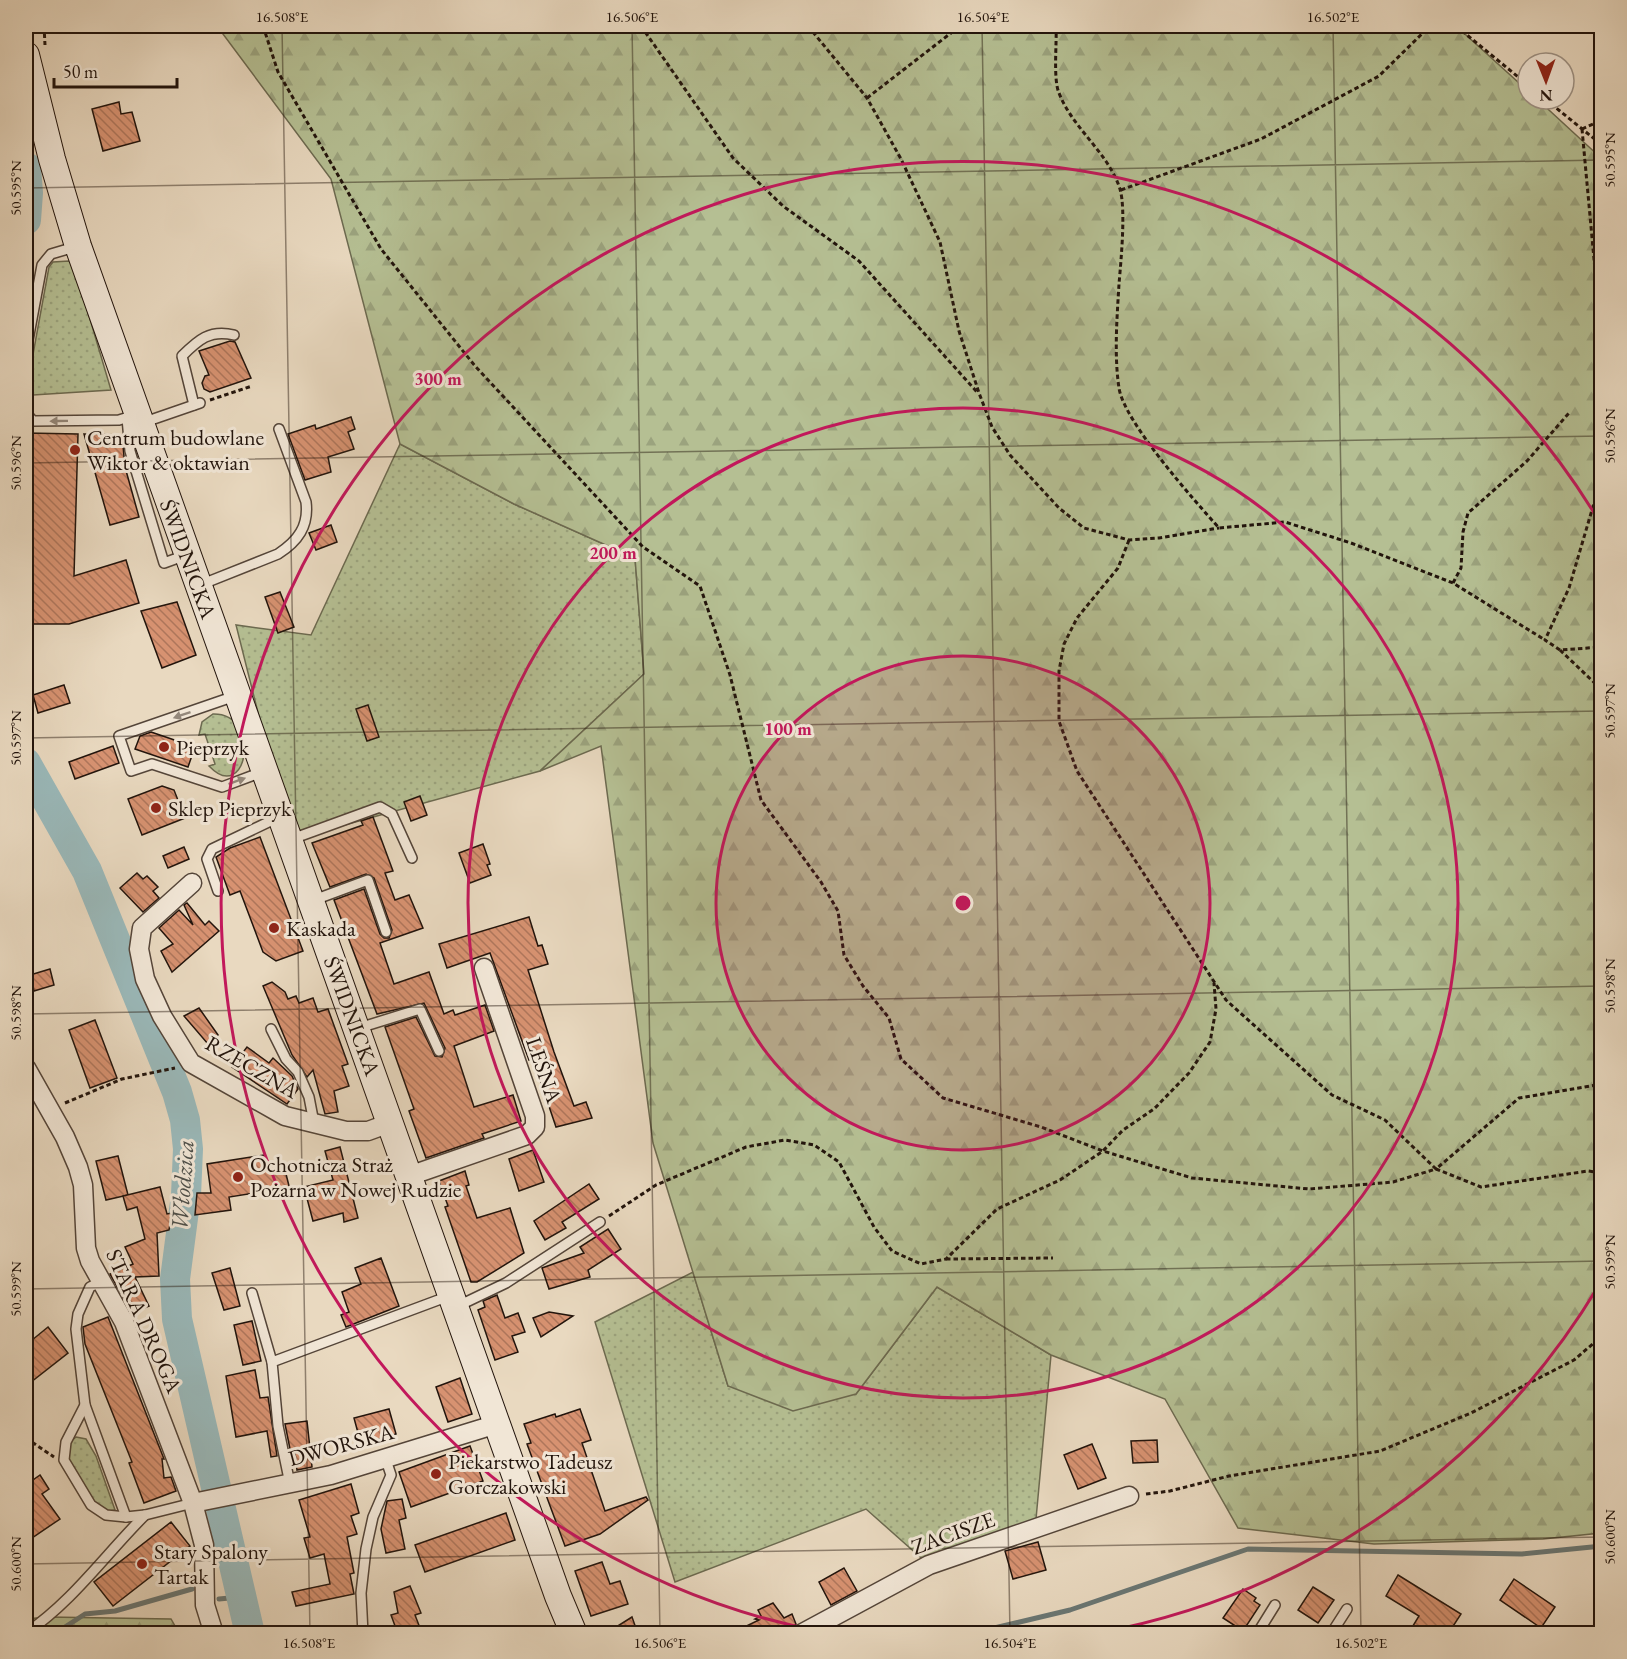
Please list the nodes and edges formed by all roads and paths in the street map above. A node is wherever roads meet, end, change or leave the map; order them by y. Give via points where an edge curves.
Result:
1 (44, 26) edge
2 (263, 26) edge
3 (641, 26) edge
4 (808, 26) edge
5 (960, 26) edge
6 (1056, 26) edge
7 (1430, 26) edge
8 (1456, 26) edge
9 (35, 49) edge
10 (1516, 75) edge
11 (867, 98) junction
12 (1560, 111) edge
13 (1602, 120) edge
14 (1582, 129) junction
15 (1602, 145) edge
16 (1120, 190) junction
17 (78, 246) junction
18 (234, 335) dead end
19 (1602, 346) edge
20 (26, 351) edge
21 (252, 386) dead end
22 (979, 393) junction
23 (197, 404) junction
24 (26, 413) edge
25 (1569, 413) dead end
26 (135, 419) junction
27 (279, 429) dead end
28 (1602, 476) edge
29 (1220, 528) junction
30 (1129, 540) junction
31 (1454, 583) junction
32 (198, 586) junction
33 (1545, 640) junction
34 (1602, 647) edge
35 (1560, 650) junction
36 (1602, 690) edge
37 (237, 695) junction
38 (265, 771) junction
39 (281, 816) junction
40 (290, 840) junction
41 (412, 858) dead end
42 (192, 883) dead end
43 (218, 891) dead end
44 (311, 901) junction
45 (386, 932) dead end
46 (484, 968) dead end
47 (1214, 981) junction
48 (271, 1029) dead end
49 (357, 1029) junction
50 (439, 1051) dead end
51 (182, 1065) dead end
52 (26, 1068) edge
53 (1602, 1084) edge
54 (50, 1110) junction
55 (314, 1123) junction
56 (390, 1123) junction
57 (1103, 1151) junction
58 (1436, 1169) junction
59 (1602, 1173) edge
60 (409, 1176) junction
61 (600, 1222) joint
62 (946, 1258) junction
63 (1053, 1258) dead end
64 (100, 1282) junction
65 (252, 1293) dead end
66 (454, 1301) junction
67 (1602, 1336) edge
68 (272, 1362) junction
69 (85, 1405) junction
70 (497, 1424) junction
71 (26, 1438) edge
72 (64, 1460) junction
73 (386, 1460) junction
74 (290, 1484) junction
75 (1130, 1496) joint
76 (198, 1502) junction
77 (145, 1515) junction
78 (126, 1517) junction
79 (1275, 1605) dead end
80 (1347, 1609) dead end
81 (26, 1633) edge
82 (214, 1634) edge
83 (363, 1634) edge
84 (574, 1634) edge
85 (801, 1634) edge
86 (1257, 1634) edge
87 (1331, 1634) edge

1 - 9 path
2 - 57 path via 278,72 381,249 475,366 643,547 700,586 730,675 761,800 838,911 844,955 889,1018 901,1059 943,1098 1041,1127
3 - 22 path via 734,158 783,206 859,261
4 - 11 path
5 - 11 path
6 - 16 path via 1058,92 1075,122 1107,162
7 - 16 path via 1379,76 1261,139
8 - 10 path
9 - 17 street, ŚWIDNICKA via 52,159
11 - 22 path via 940,242 959,331
12 - 14 path
13 - 14 path
14 - 15 path
14 - 19 path
16 - 29 path via 1119,391 1143,435
17 - 20 lane via 51,254 42,265
17 - 26 street, ŚWIDNICKA
18 - 23 lane via 221,332 199,338 182,356
21 - 23 path
22 - 30 path via 992,427 1010,455 1059,507 1084,528
23 - 26 lane
26 -> 24 lane via 33,421
25 - 31 path via 1527,461 1468,513 1462,532 1461,568
26 - 32 street, ŚWIDNICKA
27 - 32 lane via 306,502 304,527 298,538 279,554
28 - 33 path via 1569,588
29 - 30 path
29 - 31 path via 1285,522
30 - 47 path via 1118,568 1077,618 1064,644 1059,671 1059,721 1077,771
31 - 33 path
32 - 37 street, ŚWIDNICKA
33 - 35 path
34 - 35 path
35 - 36 path
37 - 38 street, ŚWIDNICKA
37 -> 38 lane via 119,736 131,771 152,764 222,787
38 - 39 street, ŚWIDNICKA
39 - 40 street, ŚWIDNICKA
39 - 43 lane via 212,849 207,859
40 - 41 lane via 380,807 392,814
40 - 44 street, ŚWIDNICKA
42 - 55 street, RZECZNA via 142,928 142,968 162,1016 191,1063 285,1116
44 - 45 lane via 368,880
44 - 49 street, ŚWIDNICKA
46 - 60 street, LEŚNA via 535,1116 535,1127 527,1135
47 - 57 path via 1216,1009 1210,1042 1189,1073 1154,1109 1123,1130
47 - 58 path via 1226,1000 1332,1095 1385,1120
48 - 55 lane via 286,1059 298,1072 309,1097
49 - 50 lane via 420,1009
49 - 56 street, ŚWIDNICKA
51 - 54 path via 122,1079
52 - 54 street, STARA DROGA
53 - 58 path via 1519,1098
54 - 64 street, STARA DROGA via 81,1176 86,1248
55 - 56 street, RZECZNA via 345,1131 368,1131
56 - 60 street, ŚWIDNICKA
57 - 58 path via 1192,1178 1309,1189 1393,1182
57 - 62 path via 1060,1180 997,1209
58 - 59 path via 1481,1187 1588,1171
60 - 66 street, ŚWIDNICKA
61 - 62 path via 656,1185 746,1147 785,1140 814,1145 839,1162 874,1227 892,1251 921,1264
61 - 66 lane via 506,1283
62 - 63 path
64 - 69 lane via 90,1287 76,1329
64 - 76 street, STARA DROGA via 124,1322
65 - 68 lane
66 - 68 lane
66 - 70 street, ŚWIDNICKA
67 - 75 path via 1574,1360 1471,1413 1380,1451
68 - 74 lane via 278,1426
69 - 72 lane via 66,1442
69 - 78 lane
70 - 73 street, DWORSKA
70 - 84 street, ŚWIDNICKA
71 - 72 path via 48,1455
72 - 78 lane via 91,1505 106,1515
73 - 74 street, DWORSKA
73 - 83 lane via 391,1475 373,1517 366,1549 361,1593
74 - 76 street, DWORSKA
75 - 85 street, ZACISZE via 950,1556
76 - 77 lane
76 - 82 street, STARA DROGA via 204,1545 205,1605
77 - 78 lane
77 - 81 lane via 78,1589
79 - 86 lane
80 - 87 lane

